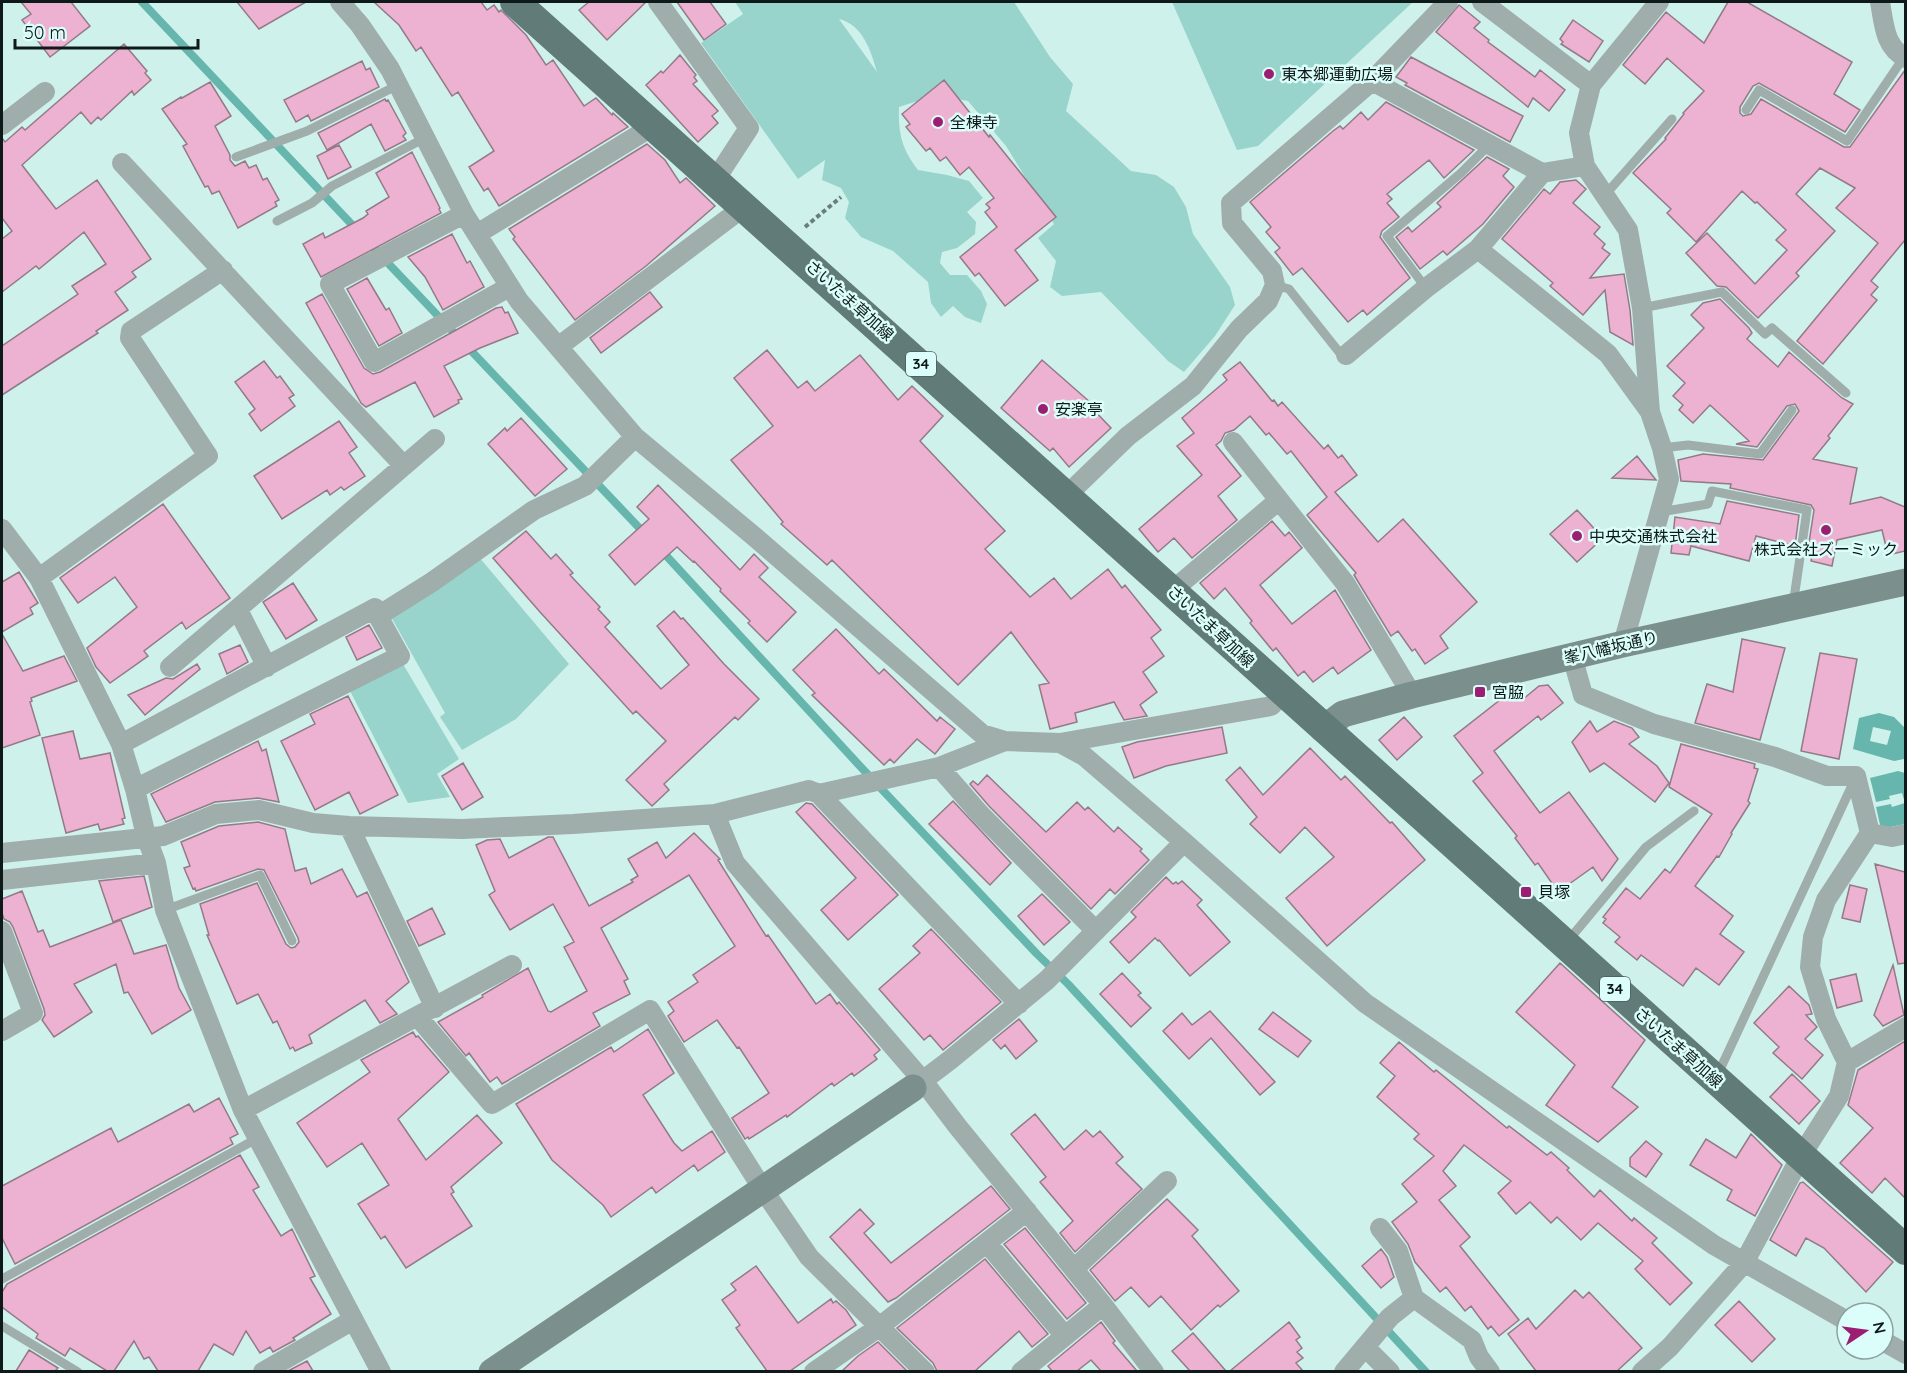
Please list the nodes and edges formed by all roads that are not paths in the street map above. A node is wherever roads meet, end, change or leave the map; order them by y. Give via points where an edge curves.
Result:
1 (339, 2) edge
2 (515, 2) edge
3 (658, 2) edge
4 (1448, 2) edge
5 (1482, 2) edge
6 (1659, 2) edge
7 (1880, 2) edge
8 (1905, 57) edge
9 (1372, 81) junction
10 (399, 85) junction
11 (1591, 85) junction
12 (45, 92) dead end
13 (1746, 110) dead end
14 (1672, 118) dead end
15 (2, 124) edge
16 (653, 126) junction
17 (425, 138) junction
18 (1489, 144) junction
19 (236, 157) dead end
20 (122, 162) dead end
21 (1585, 166) junction
22 (1542, 174) junction
23 (715, 180) junction
24 (1605, 195) junction
25 (745, 206) junction
26 (464, 214) junction
27 (277, 221) dead end
28 (477, 234) junction
29 (1478, 249) junction
30 (223, 270) junction
31 (1275, 285) junction
32 (509, 287) junction
33 (1426, 288) junction
34 (1642, 308) junction
35 (558, 346) junction
36 (1346, 355) joint
37 (1846, 393) dead end
38 (1792, 410) dead end
39 (1650, 412) junction
40 (634, 437) junction
41 (435, 439) dead end
42 (1233, 442) dead end
43 (1662, 448) junction
44 (404, 466) junction
45 (1066, 496) junction
46 (1279, 500) junction
47 (1660, 512) junction
48 (2, 529) edge
49 (39, 578) junction
50 (1905, 582) edge
51 (1173, 590) junction
52 (1792, 607) junction
53 (238, 610) junction
54 (378, 616) junction
55 (1623, 644) junction
56 (1572, 656) junction
57 (170, 667) dead end
58 (267, 667) junction
59 (1284, 693) junction
60 (1412, 695) junction
61 (1323, 729) junction
62 (1005, 741) junction
63 (1060, 743) junction
64 (121, 744) junction
65 (939, 767) junction
66 (1856, 776) junction
67 (135, 789) junction
68 (819, 794) junction
69 (1694, 811) dead end
70 (715, 814) junction
71 (349, 826) junction
72 (1870, 833) junction
73 (1905, 834) edge
74 (146, 836) junction
75 (1184, 842) junction
76 (2, 853) edge
77 (156, 863) junction
78 (2, 880) edge
79 (165, 910) junction
80 (1096, 931) junction
81 (2, 935) edge
82 (292, 941) dead end
83 (1566, 944) junction
84 (512, 965) dead end
85 (1019, 1004) junction
86 (427, 1012) junction
87 (1905, 1027) edge
88 (2, 1031) edge
89 (1847, 1062) junction
90 (1715, 1079) junction
91 (918, 1084) junction
92 (243, 1110) junction
93 (258, 1138) junction
94 (1801, 1156) junction
95 (1167, 1181) dead end
96 (762, 1188) junction
97 (1027, 1211) junction
98 (1380, 1228) dead end
99 (987, 1243) junction
100 (1905, 1250) edge
101 (1744, 1263) junction
102 (1074, 1269) junction
103 (2, 1279) edge
104 (1414, 1298) junction
105 (1103, 1305) junction
106 (1835, 1314) edge
107 (353, 1320) junction
108 (2, 1326) edge
109 (879, 1327) junction
110 (1065, 1336) junction
111 (1365, 1347) junction
112 (78, 1371) edge
113 (263, 1371) edge
114 (381, 1371) edge
115 (492, 1371) edge
116 (814, 1371) edge
117 (925, 1371) edge
118 (1021, 1371) edge
119 (1154, 1371) edge
120 (1344, 1371) edge
121 (1390, 1371) edge
122 (1490, 1371) edge
123 (1642, 1371) edge

1 - 10 street via 366,34
2 - 16 main road, さいたま草加線 / 34
3 - 23 street via 749,128
4 - 9 street
5 - 11 street
6 - 11 street
7 - 8 street via 1888,42
8 - 13 lane via 1848,141 1759,90
9 - 18 street
9 - 31 street via 1231,203 1232,223 1272,271
10 - 17 street
10 - 19 lane via 306,131
11 - 21 street via 1579,133
12 - 15 street
14 - 24 lane
16 - 23 main road, さいたま草加線 / 34
16 - 28 street
17 - 26 street
17 - 27 lane via 332,186 312,203
18 - 22 street
18 - 33 lane via 1387,236
20 - 30 street
21 - 22 street
21 - 24 street
22 - 29 street
23 - 25 main road, さいたま草加線 / 34
24 - 34 street via 1629,230
25 - 35 street
25 - 45 main road, さいたま草加線 / 34
26 - 28 street
26 - 32 street via 330,285 374,362
28 - 32 street
29 - 33 street
29 - 39 street via 1608,354
30 - 44 street
30 - 49 street via 131,331 130,338 208,456
31 - 36 lane via 1289,289 1339,352
31 - 45 street via 1268,301 1192,386 1128,436
32 - 35 street
33 - 36 street
34 - 37 lane via 1722,291 1765,334 1772,328
34 - 39 street
35 - 40 street
38 - 43 lane via 1760,453 1688,445
39 - 43 street
40 - 54 street via 585,486 534,510
40 - 62 street via 982,734
41 - 44 street
42 - 46 street
43 - 47 street via 1669,479
44 - 53 street
45 - 51 main road, さいたま草加線 / 34
46 - 51 street
46 - 60 street via 1345,583
47 - 52 lane via 1708,504 1712,491 1808,510
47 - 55 street
48 - 49 street
49 - 64 street
50 - 52 street, 峯八幡坂通り
51 - 59 main road, さいたま草加線 / 34
52 - 55 street, 峯八幡坂通り
53 - 57 street
53 - 58 street
54 - 58 street via 375,609
54 - 67 street via 400,656
55 - 56 street, 峯八幡坂通り
56 - 60 street, 峯八幡坂通り
56 - 66 street via 1583,695 1654,724 1775,757 1827,776
58 - 64 street
59 - 61 main road, さいたま草加線 / 34
59 - 63 street via 1270,706
60 - 61 street, 峯八幡坂通り via 1343,714
61 - 83 main road, さいたま草加線 / 34
62 - 63 street
62 - 65 street
63 - 75 street via 1084,756
64 - 67 street
65 - 68 street
65 - 80 street
66 - 72 street
66 - 90 lane
67 - 74 street
68 - 70 street via 809,790
68 - 85 street
69 - 83 lane via 1646,847
70 - 71 street via 462,830
70 - 91 street via 735,863
71 - 74 street via 314,823 259,810 216,814 163,836
71 - 86 street
72 - 73 street via 1892,837
72 - 89 street via 1826,900 1813,937 1810,967 1826,1019
74 - 76 street
74 - 77 street
75 - 80 street
75 - 101 street via 1365,1003
77 - 78 street
77 - 79 street
79 - 82 lane via 260,875
79 - 92 street
80 - 85 street
81 - 88 street via 33,1013
83 - 90 main road, さいたま草加線 / 34
84 - 86 street
85 - 91 street
86 - 92 street
86 - 96 street via 492,1104 650,1010
87 - 89 street
89 - 94 street via 1839,1096
90 - 94 main road, さいたま草加線 / 34
91 - 96 street
91 - 97 street
92 - 93 street
93 - 103 lane
93 - 107 street
94 - 100 main road, さいたま草加線 / 34
94 - 101 street
95 - 102 street
96 - 109 street via 808,1257
96 - 115 street
97 - 99 street
97 - 102 street
98 - 104 street via 1398,1251
99 - 109 street
99 - 110 street
101 - 106 street
101 - 123 street via 1670,1347
102 - 105 street
104 - 111 street via 1383,1324
104 - 122 street via 1472,1340
105 - 110 street
105 - 119 street
107 - 113 street
107 - 114 street
108 - 112 lane
109 - 116 street
109 - 117 street
110 - 118 street
111 - 120 street
111 - 121 street

